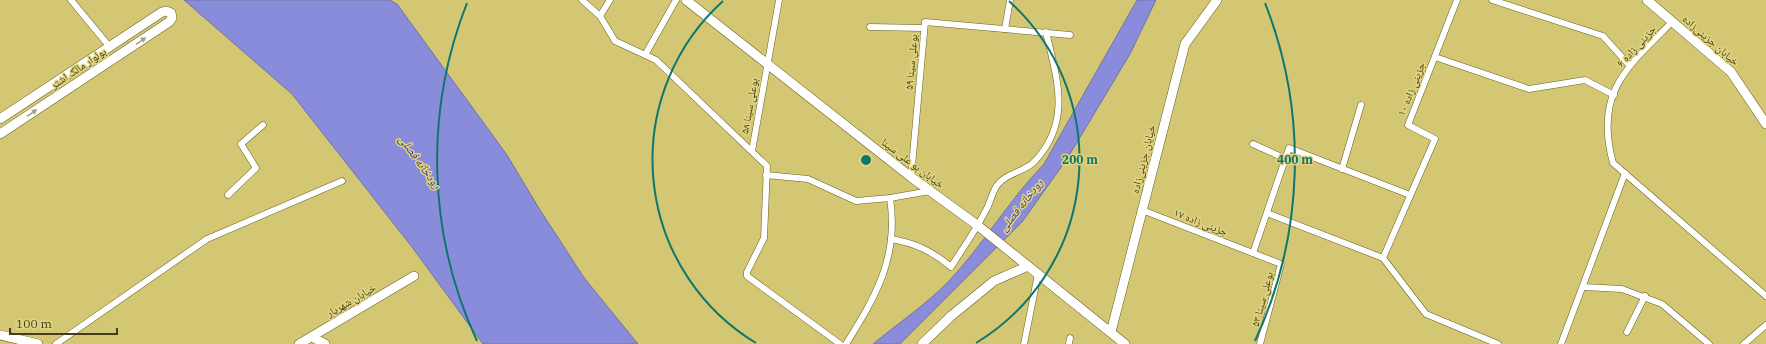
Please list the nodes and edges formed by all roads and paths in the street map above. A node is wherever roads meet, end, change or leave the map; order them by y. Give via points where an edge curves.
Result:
1 (71, 0) edge
2 (582, 0) edge
3 (610, 0) edge
4 (676, 0) edge
5 (686, 0) edge
6 (779, 0) edge
7 (1010, 0) edge
8 (1217, 0) edge
9 (1457, 0) edge
10 (1492, 0) edge
11 (1647, 0) edge
12 (600, 16) junction
13 (1672, 22) junction
14 (870, 27) dead end
15 (924, 28) junction
16 (1005, 29) junction
17 (1046, 32) junction
18 (1070, 35) dead end
19 (109, 46) junction
20 (645, 55) junction
21 (1435, 57) junction
22 (767, 64) junction
23 (1629, 65) junction
24 (1614, 95) junction
25 (1361, 105) dead end
26 (1763, 113) edge
27 (0, 119) edge
28 (1766, 124) edge
29 (263, 125) dead end
30 (0, 134) edge
31 (1253, 144) dead end
32 (752, 152) junction
33 (1286, 158) junction
34 (1342, 169) junction
35 (1626, 173) junction
36 (766, 175) junction
37 (911, 177) junction
38 (342, 181) dead end
39 (930, 191) junction
40 (228, 195) dead end
41 (1410, 196) junction
42 (890, 198) junction
43 (1142, 210) junction
44 (1267, 213) junction
45 (977, 225) junction
46 (891, 239) junction
47 (1253, 253) junction
48 (1383, 258) junction
49 (1028, 266) junction
50 (1038, 274) junction
51 (414, 276) dead end
52 (1583, 287) junction
53 (1645, 296) junction
54 (1766, 296) edge
55 (1766, 325) edge
56 (1111, 332) junction
57 (1627, 332) dead end
58 (0, 335) edge
59 (312, 337) junction
60 (34, 343) edge
61 (56, 344) edge
62 (299, 344) edge
63 (325, 344) edge
64 (840, 344) edge
65 (846, 344) edge
66 (922, 344) edge
67 (1024, 344) edge
68 (1125, 344) edge
69 (1260, 344) edge
70 (1498, 344) edge
71 (1561, 344) edge
72 (1709, 344) edge
73 (1744, 344) edge

1 - 19 street
2 - 12 street
3 - 12 street
4 - 20 street
5 - 22 main road, خیابان بو علی سینا
6 - 22 street, بوعلی سینا ۵۸
7 - 16 street
8 - 43 main road, خیابان جزینی‌زاده via 1185,44
9 - 21 street, جزینی زاده ۱۰
10 - 23 street via 1603,36
11 - 13 main road, خیابان جزینی‌زاده
12 - 20 street via 615,41
13 - 23 street, جزینی زاده ۶
13 - 26 main road, خیابان جزینی‌زاده via 1731,72
14 - 15 street
15 - 16 street, بوعلی سینا ۵۹ via 924,22
15 - 37 street, بوعلی سینا ۵۹
16 - 17 street, بوعلی سینا ۵۹
17 - 18 street, بوعلی سینا ۵۹
17 - 45 street via 1057,75 1059,106 1055,129 1035,161 999,183
19 - 27 main road, بولوار مالک اشتر
30 -> 19 main road, بولوار مالک اشتر via 169,22 172,18 171,13 166,10 162,12
20 - 32 street via 656,60
21 - 24 street via 1529,90 1585,80
21 - 41 street, جزینی زاده ۱۰ via 1408,125 1435,138
22 - 32 street, بوعلی سینا ۵۸
22 - 37 main road, خیابان بو علی سینا
23 - 24 street, جزینی زاده ۶
24 - 35 street, جزینی زاده ۶ via 1607,117 1607,140 1613,163
25 - 34 street
26 - 28 main road, خیابان جزینی‌زاده
29 - 40 street via 241,144 256,168
31 - 33 street
32 - 36 street via 767,166
33 - 34 street via 1289,148
33 - 44 street
34 - 41 street
35 - 52 street
35 - 54 street, جزینی زاده ۶
36 - 42 street via 808,179 856,201
36 - 64 street via 764,238 747,276
37 - 39 main road, خیابان بو علی سینا
38 - 61 street via 207,239
39 - 42 street
39 - 45 main road, خیابان بو علی سینا
41 - 48 street, جزینی زاده ۱۰
42 - 46 street
43 - 47 street, جزینی زاده ۱۷
43 - 56 main road, خیابان جزینی‌زاده
44 - 47 street
44 - 48 street
45 - 46 street via 951,267 923,248
45 - 49 main road, خیابان بو علی سینا
46 - 65 street via 880,285
47 - 69 street, بوعلی سینا ۵۳ via 1281,264
48 - 70 street via 1426,314
49 - 50 main road, خیابان بو علی سینا
49 - 66 main road via 994,281
50 - 56 main road, خیابان بو علی سینا
50 - 67 street
51 - 59 main road, خیابان شهریار
52 - 53 street via 1622,289
52 - 71 street
53 - 57 street
53 - 72 street via 1662,304
55 - 73 street
56 - 68 main road, خیابان بو علی سینا
58 - 60 main road
59 - 62 main road, خیابان شهریار
59 - 63 main road

